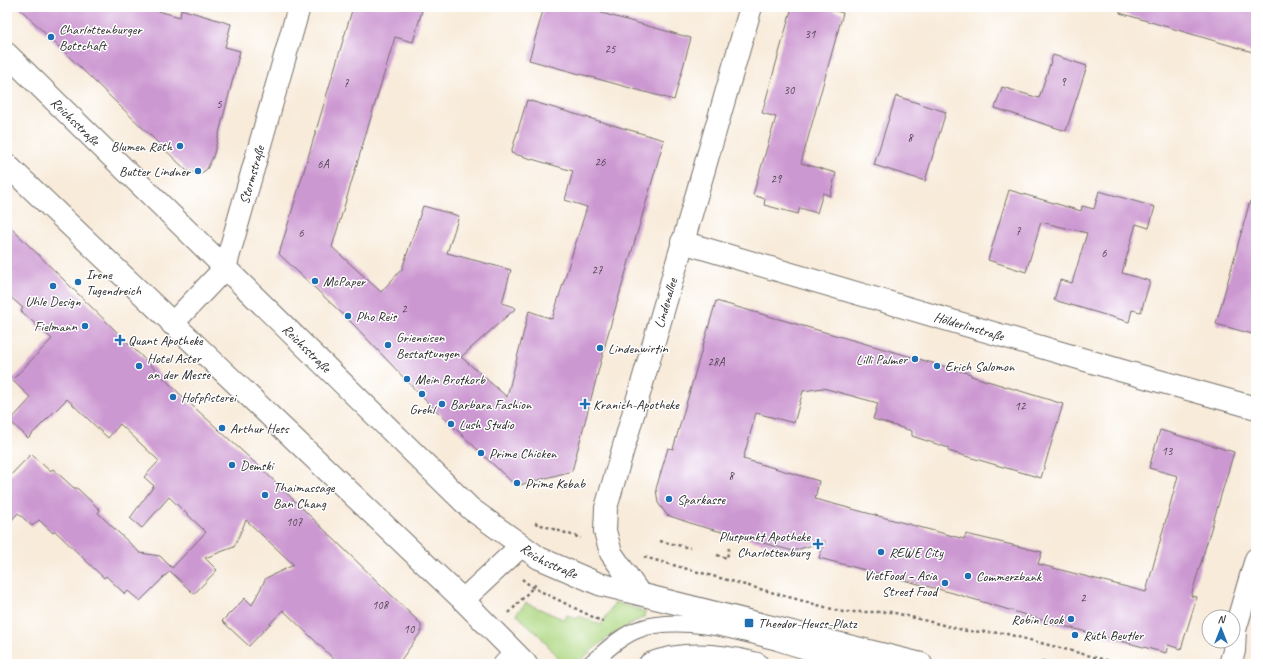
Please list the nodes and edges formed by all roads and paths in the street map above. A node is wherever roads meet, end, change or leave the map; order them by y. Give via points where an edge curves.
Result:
1 (299, 7) edge
2 (751, 7) edge
3 (7, 54) edge
4 (7, 165) edge
5 (682, 242) junction
6 (225, 268) junction
7 (172, 324) junction
8 (1256, 408) edge
9 (660, 541) dead end
10 (521, 546) junction
11 (690, 548) dead end
12 (729, 548) dead end
13 (717, 555) dead end
14 (643, 557) dead end
15 (1256, 559) edge
16 (542, 578) dead end
17 (522, 579) dead end
18 (532, 588) junction
19 (639, 593) junction
20 (463, 600) junction
21 (512, 610) dead end
22 (603, 622) dead end
23 (875, 652) junction
24 (514, 660) edge
25 (1042, 661) dead end
26 (590, 664) edge
27 (650, 664) edge
28 (757, 664) edge
29 (921, 664) edge
30 (1053, 664) edge
31 (1121, 664) edge
32 (1230, 664) edge

1 - 6 main road, Stormstraße
2 - 5 main road, Lindenallee
3 - 6 main road, Reichsstraße
4 - 7 main road
5 - 8 main road, Hölderlinstraße
5 - 19 main road, Lindenallee via 606,508 605,531 611,553
6 - 7 main road, Stormstraße
6 - 10 main road, Reichsstraße via 471,509
7 - 20 main road
9 - 11 path
10 - 19 main road, Reichsstraße via 563,569 599,584
10 - 20 main road
12 - 13 path via 727,558
14 - 31 path via 843,612 891,612 967,631 1003,633
15 - 32 main road via 1235,630 1234,651
16 - 18 path
17 - 18 path
18 - 21 path
18 - 22 path
19 - 23 main road
20 - 24 main road
23 - 26 lane via 818,653 745,633 672,624 636,630 618,640
23 - 29 main road
25 - 30 path
27 - 28 main road via 677,658 718,656

